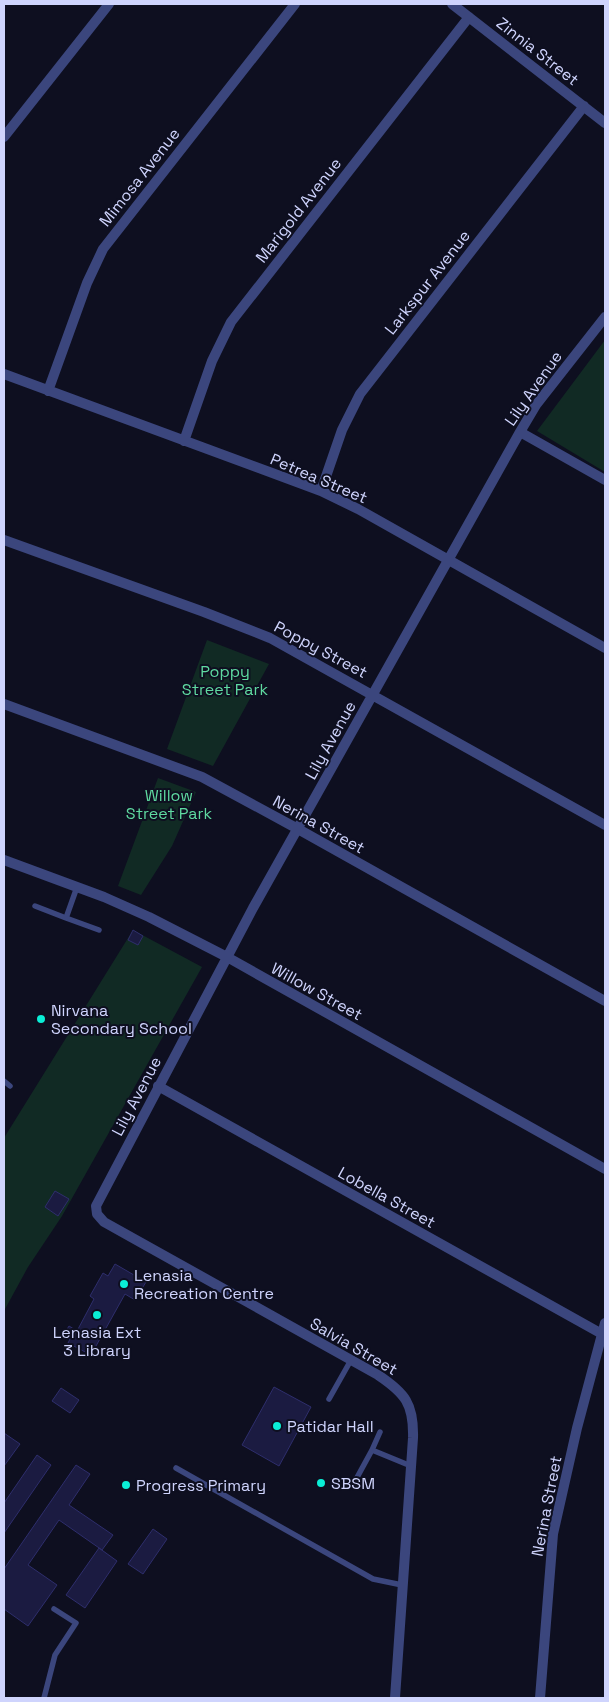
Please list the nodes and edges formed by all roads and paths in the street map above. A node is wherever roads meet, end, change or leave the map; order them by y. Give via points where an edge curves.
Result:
1 (109, 4) edge
2 (295, 4) edge
3 (452, 4) edge
4 (469, 17) junction
5 (584, 106) junction
6 (605, 123) edge
7 (4, 137) edge
8 (605, 317) edge
9 (4, 374) edge
10 (48, 391) junction
11 (520, 432) junction
12 (184, 441) junction
13 (605, 480) edge
14 (321, 492) junction
15 (4, 540) edge
16 (448, 560) junction
17 (605, 648) edge
18 (372, 694) junction
19 (4, 704) edge
20 (605, 825) edge
21 (298, 828) junction
22 (4, 860) edge
23 (78, 887) junction
24 (35, 906) dead end
25 (66, 918) junction
26 (99, 930) dead end
27 (227, 957) junction
28 (605, 1001) edge
29 (4, 1081) edge
30 (10, 1086) dead end
31 (158, 1086) junction
32 (605, 1169) edge
33 (102, 1192) joint
34 (605, 1323) edge
35 (602, 1334) junction
36 (351, 1360) junction
37 (329, 1399) dead end
38 (380, 1432) dead end
39 (372, 1450) junction
40 (411, 1466) junction
41 (176, 1468) dead end
42 (354, 1483) dead end
43 (402, 1585) junction
44 (54, 1609) dead end
45 (44, 1698) edge
46 (395, 1698) edge
47 (540, 1698) edge

1 - 7 street
2 - 10 street, Mimosa Avenue via 103,248 87,282
3 - 4 street, Zinnia Street
4 - 5 street, Zinnia Street
4 - 12 street, Marigold Avenue via 231,322 212,362
5 - 6 street, Zinnia Street
5 - 14 street, Larkspur Avenue via 360,394 342,430
8 - 11 street, Lily Avenue via 536,405
9 - 10 street, Petrea Street
10 - 12 street, Petrea Street
11 - 13 street
11 - 16 street, Lily Avenue
12 - 14 street, Petrea Street
14 - 16 street, Petrea Street
15 - 18 street, Poppy Street via 270,638
16 - 17 street, Petrea Street
16 - 18 street, Lily Avenue
18 - 20 street, Poppy Street
18 - 21 street, Lily Avenue
19 - 21 street, Nerina Street via 188,772
21 - 27 street, Lily Avenue
21 - 28 street, Nerina Street
22 - 23 street, Willow Street
23 - 25 lane
23 - 27 street, Willow Street via 129,907
24 - 25 lane
25 - 26 lane
27 - 31 street, Lily Avenue
27 - 32 street, Willow Street
29 - 30 lane
31 - 33 street, Lily Avenue
31 - 35 street, Lobella Street
33 - 36 street, Salvia Street via 95,1209 104,1222
34 - 35 street, Nerina Street
35 - 47 street, Nerina Street via 553,1534
36 - 37 lane
36 - 40 street, Salvia Street via 393,1385 408,1401 414,1424
38 - 39 lane
39 - 40 lane
39 - 42 lane
40 - 43 street, Salvia Street
41 - 43 lane via 373,1579
43 - 46 street, Salvia Street
44 - 45 lane via 76,1623 54,1655

